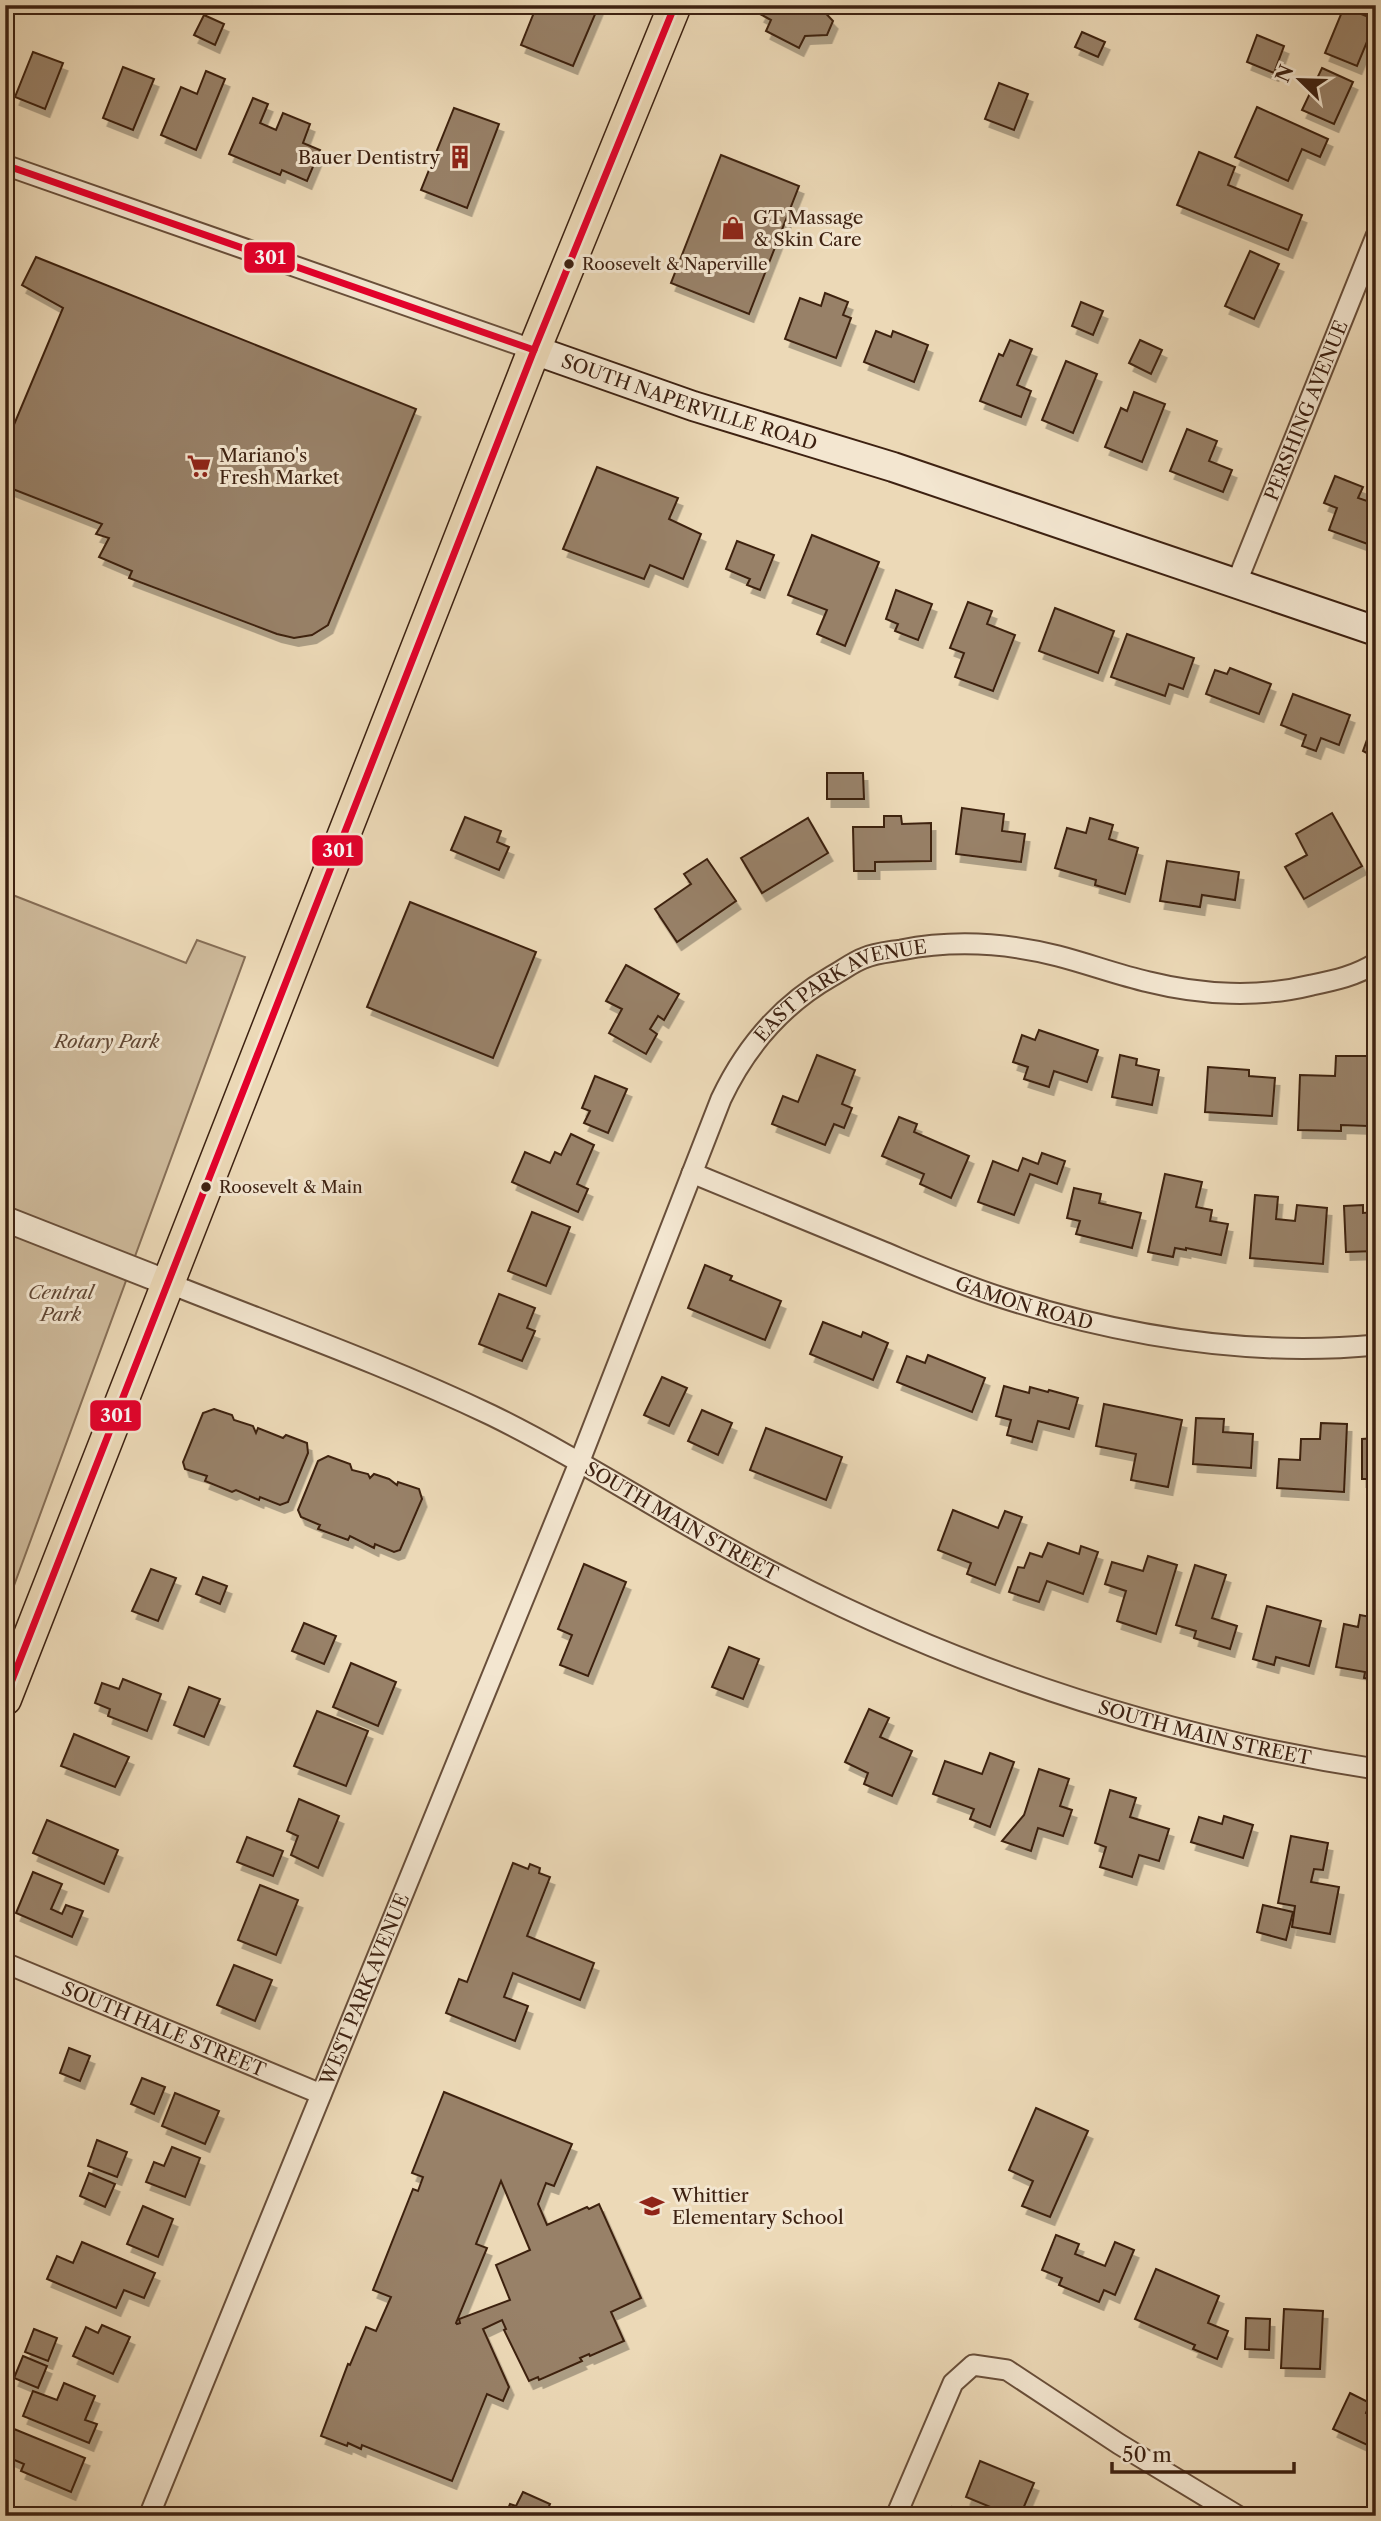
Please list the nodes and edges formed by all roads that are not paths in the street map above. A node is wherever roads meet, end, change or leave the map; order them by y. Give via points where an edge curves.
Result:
1 (676, 5) edge
2 (5, 165) edge
3 (1376, 236) edge
4 (534, 350) junction
5 (1236, 584) junction
6 (1376, 631) edge
7 (1376, 963) edge
8 (692, 1173) junction
9 (5, 1219) edge
10 (168, 1283) junction
11 (1376, 1345) edge
12 (579, 1463) junction
13 (5, 1699) edge
14 (1376, 1769) edge
15 (5, 1963) edge
16 (321, 2094) junction
17 (149, 2516) edge
18 (896, 2516) edge
19 (1238, 2516) edge

1 - 4 main road
2 - 4 street, SOUTH NAPERVILLE ROAD
3 - 5 street, PERSHING AVENUE
4 - 5 main road, SOUTH NAPERVILLE ROAD
4 - 10 main road
5 - 6 main road, SOUTH NAPERVILLE ROAD
7 - 8 street, EAST PARK AVENUE via 1359,974 1299,989 1241,993 1150,983 1056,955 1003,946 947,944 865,957 792,1002 747,1050 721,1099
8 - 11 street, GAMON ROAD via 951,1279 1079,1320 1239,1345
8 - 12 street, EAST PARK AVENUE
9 - 10 street, SOUTH MAIN STREET
10 - 12 street, SOUTH MAIN STREET via 445,1394
10 - 13 main road
12 - 14 street, SOUTH MAIN STREET via 785,1579 982,1666 1155,1723
12 - 16 street, WEST PARK AVENUE
15 - 16 street, SOUTH HALE STREET
16 - 17 street, WEST PARK AVENUE
18 - 19 street via 953,2383 973,2365 1007,2370

